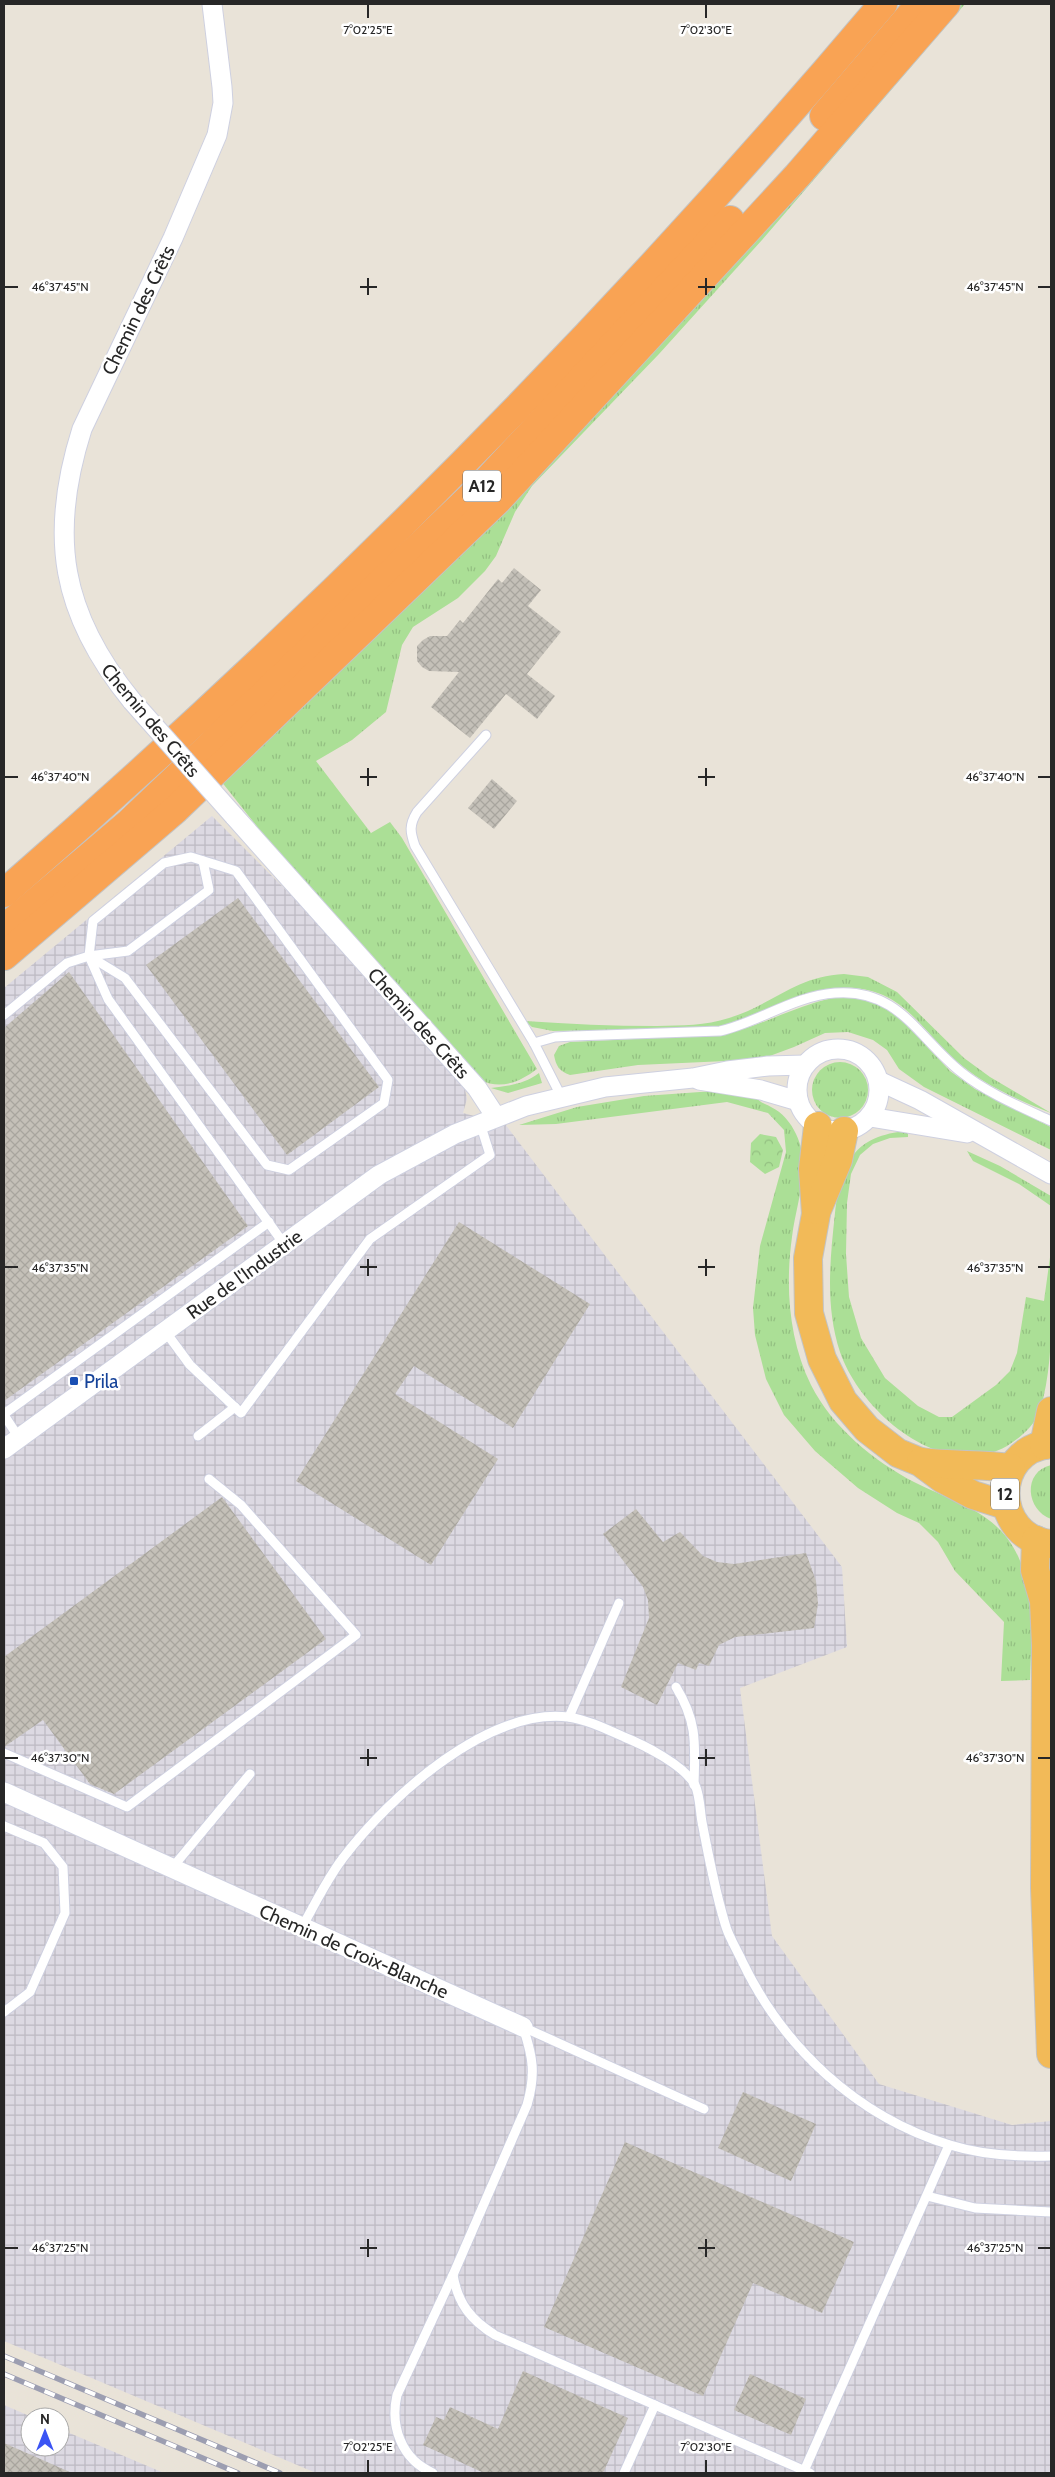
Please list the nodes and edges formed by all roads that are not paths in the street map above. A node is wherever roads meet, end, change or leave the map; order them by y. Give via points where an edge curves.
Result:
1 (212, 4) edge
2 (883, 4) edge
3 (920, 4) edge
4 (946, 4) edge
5 (486, 735) dead end
6 (203, 861) junction
7 (4, 893) edge
8 (4, 930) edge
9 (4, 956) edge
10 (89, 956) junction
11 (4, 1015) edge
12 (534, 1043) junction
13 (805, 1065) junction
14 (693, 1078) junction
15 (879, 1081) junction
16 (561, 1096) junction
17 (798, 1101) junction
18 (870, 1116) junction
19 (488, 1120) junction
20 (1051, 1121) edge
21 (818, 1126) junction
22 (844, 1131) junction
23 (980, 1136) junction
24 (1051, 1174) edge
25 (816, 1214) junction
26 (269, 1222) junction
27 (284, 1244) junction
28 (166, 1331) junction
29 (235, 1407) junction
30 (1051, 1411) edge
31 (4, 1415) edge
32 (198, 1436) dead end
33 (19, 1438) junction
34 (1048, 1444) edge
35 (4, 1449) edge
36 (920, 1462) junction
37 (1011, 1468) junction
38 (210, 1479) dead end
39 (1005, 1505) junction
40 (1044, 1542) edge
41 (619, 1603) dead end
42 (1049, 1635) edge
43 (676, 1687) dead end
44 (570, 1718) junction
45 (4, 1753) edge
46 (250, 1774) dead end
47 (694, 1785) junction
48 (4, 1792) edge
49 (4, 1826) edge
50 (172, 1868) junction
51 (302, 1927) junction
52 (4, 2012) edge
53 (523, 2028) junction
54 (1051, 2054) edge
55 (704, 2109) dead end
56 (949, 2145) junction
57 (1051, 2156) edge
58 (927, 2196) junction
59 (1051, 2212) edge
60 (454, 2275) junction
61 (655, 2405) junction
62 (807, 2472) edge
63 (432, 2473) edge
64 (624, 2473) edge

1 - 19 street, Chemin des Crêts, bridge via 223,103 216,135 173,238 82,429 64,503 64,547 72,593 79,616 100,659 132,701 476,1088
2 - 7 highway, A12 via 708,205 473,453 318,607 167,749
3 - 8 highway, A12 via 777,170 479,489 130,823
4 - 9 highway via 797,176 497,501 176,809
5 - 12 lane via 417,812 411,822 410,833 414,846
6 - 10 lane via 192,857 164,863 93,921
6 - 10 lane via 209,890 128,951
6 - 10 lane via 236,871 388,1080 384,1104 290,1170 267,1164 125,978
10 - 11 lane via 67,963
10 - 26 lane via 108,999
12 - 16 lane
12 - 20 lane via 573,1036 720,1031 820,996 834,993 865,995 895,1007 961,1072
13 - 14 street via 744,1069
13 - 15 street via 820,1053 846,1050 867,1060
13 - 17 street via 798,1082
14 - 16 street via 630,1083
14 - 17 street via 761,1090
15 - 18 street via 879,1100
15 - 23 street via 927,1104
16 - 19 street
17 - 21 street via 803,1113
18 - 22 street via 859,1126
18 - 23 street
19 - 27 street, Rue de l'Industrie via 396,1164
19 - 29 lane via 490,1155 370,1239 241,1413
21 - 22 street via 830,1131
21 - 25 highway via 813,1169
22 - 25 highway via 838,1160
23 - 24 street
25 - 36 highway via 808,1258 809,1313 822,1360 843,1401 868,1429 898,1453
26 - 27 lane
26 - 31 lane
27 - 28 street, Rue de l'Industrie
28 - 29 lane via 190,1366
28 - 33 street, Rue de l'Industrie
29 - 32 lane
30 - 34 highway, 12
31 - 33 lane
33 - 35 street, Rue de l'Industrie
34 - 37 highway, 12 via 1030,1450
36 - 37 highway
36 - 39 highway via 943,1480 973,1495
37 - 39 highway, 12
38 - 45 lane via 241,1504 356,1635 127,1807
39 - 40 highway, 12 via 1017,1526
40 - 42 highway, 12 via 1035,1570
41 - 44 lane
42 - 54 highway via 1044,1879
43 - 47 lane via 692,1718
44 - 47 lane via 593,1723 648,1747 672,1763
44 - 51 lane via 540,1718 504,1728 476,1741 412,1784 375,1819 342,1859
46 - 50 lane
47 - 56 lane via 716,1894 728,1932 762,2000 794,2043 824,2074 856,2099 892,2120
48 - 50 street, Chemin de Croix-Blanche
49 - 52 lane via 44,1843 63,1867 65,1913 30,1992
50 - 51 street, Chemin de Croix-Blanche
51 - 53 street, Chemin de Croix-Blanche
53 - 55 lane, Chemin de Croix-Blanche
53 - 60 lane via 534,2068 532,2088
56 - 57 lane via 979,2152
56 - 58 lane
58 - 59 lane via 984,2209
58 - 62 lane
60 - 61 lane via 460,2300 477,2323 495,2335
60 - 63 lane via 397,2395 393,2411 400,2441 412,2458
61 - 62 lane
61 - 64 lane

